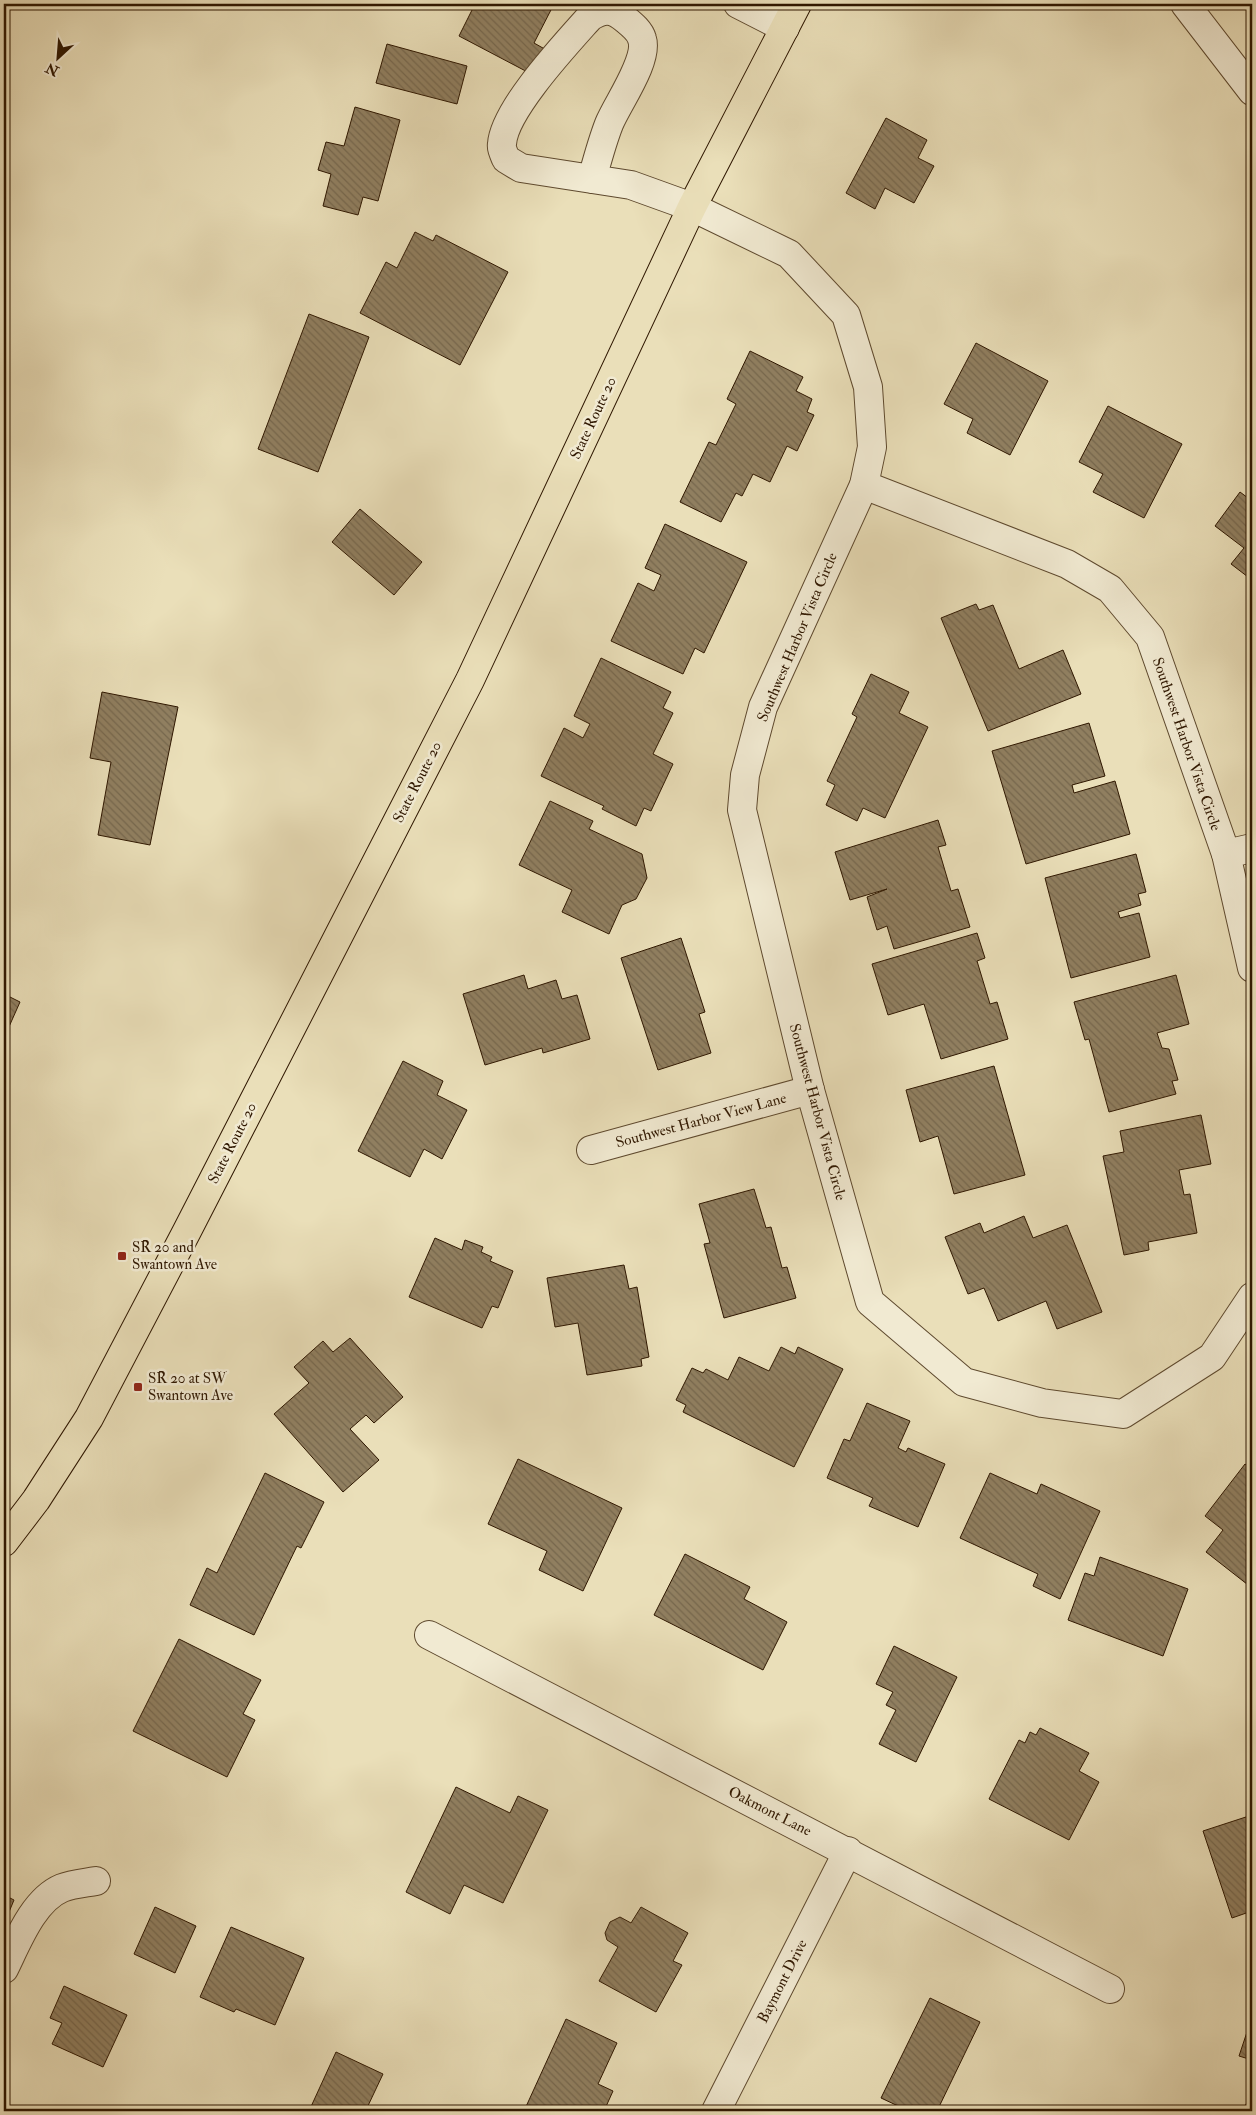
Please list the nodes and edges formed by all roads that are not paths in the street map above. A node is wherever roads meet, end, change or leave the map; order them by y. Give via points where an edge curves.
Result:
1 (738, 4) edge
2 (1185, 4) edge
3 (791, 16) edge
4 (1252, 91) edge
5 (592, 179) junction
6 (692, 207) junction
7 (864, 485) junction
8 (1252, 848) edge
9 (1226, 854) junction
10 (1252, 968) edge
11 (810, 1090) junction
12 (591, 1150) dead end
13 (1252, 1297) edge
14 (4, 1542) edge
15 (429, 1635) dead end
16 (848, 1851) junction
17 (96, 1881) dead end
18 (4, 1969) edge
19 (1110, 1989) dead end
20 (716, 2111) edge

1 - 3 street
2 - 4 street
3 - 6 main road, State Route 20
5 - 5 street, Southwest Harbor Vista Circle via 521,168 506,159 501,145 517,104 590,17 602,10 611,11 634,27 642,39 642,54 610,123
5 - 6 street, Southwest Harbor Vista Circle via 632,185
6 - 7 street, Southwest Harbor Vista Circle via 789,254 846,316 868,387 872,447
6 - 14 main road, State Route 20 via 470,680 183,1239 89,1418 36,1500
7 - 9 street, Southwest Harbor Vista Circle via 1067,564 1110,588 1150,637
7 - 11 street, Southwest Harbor Vista Circle via 763,707 745,775 742,810
8 - 9 street
9 - 10 street, Southwest Harbor Vista Circle
11 - 12 street, Southwest Harbor View Lane
11 - 13 street, Southwest Harbor Vista Circle via 870,1302 964,1382 1042,1403 1122,1414 1212,1357
15 - 16 street, Oakmont Lane
16 - 19 street, Oakmont Lane
16 - 20 street, Baymont Drive
17 - 18 street via 61,1888 44,1902 30,1917

